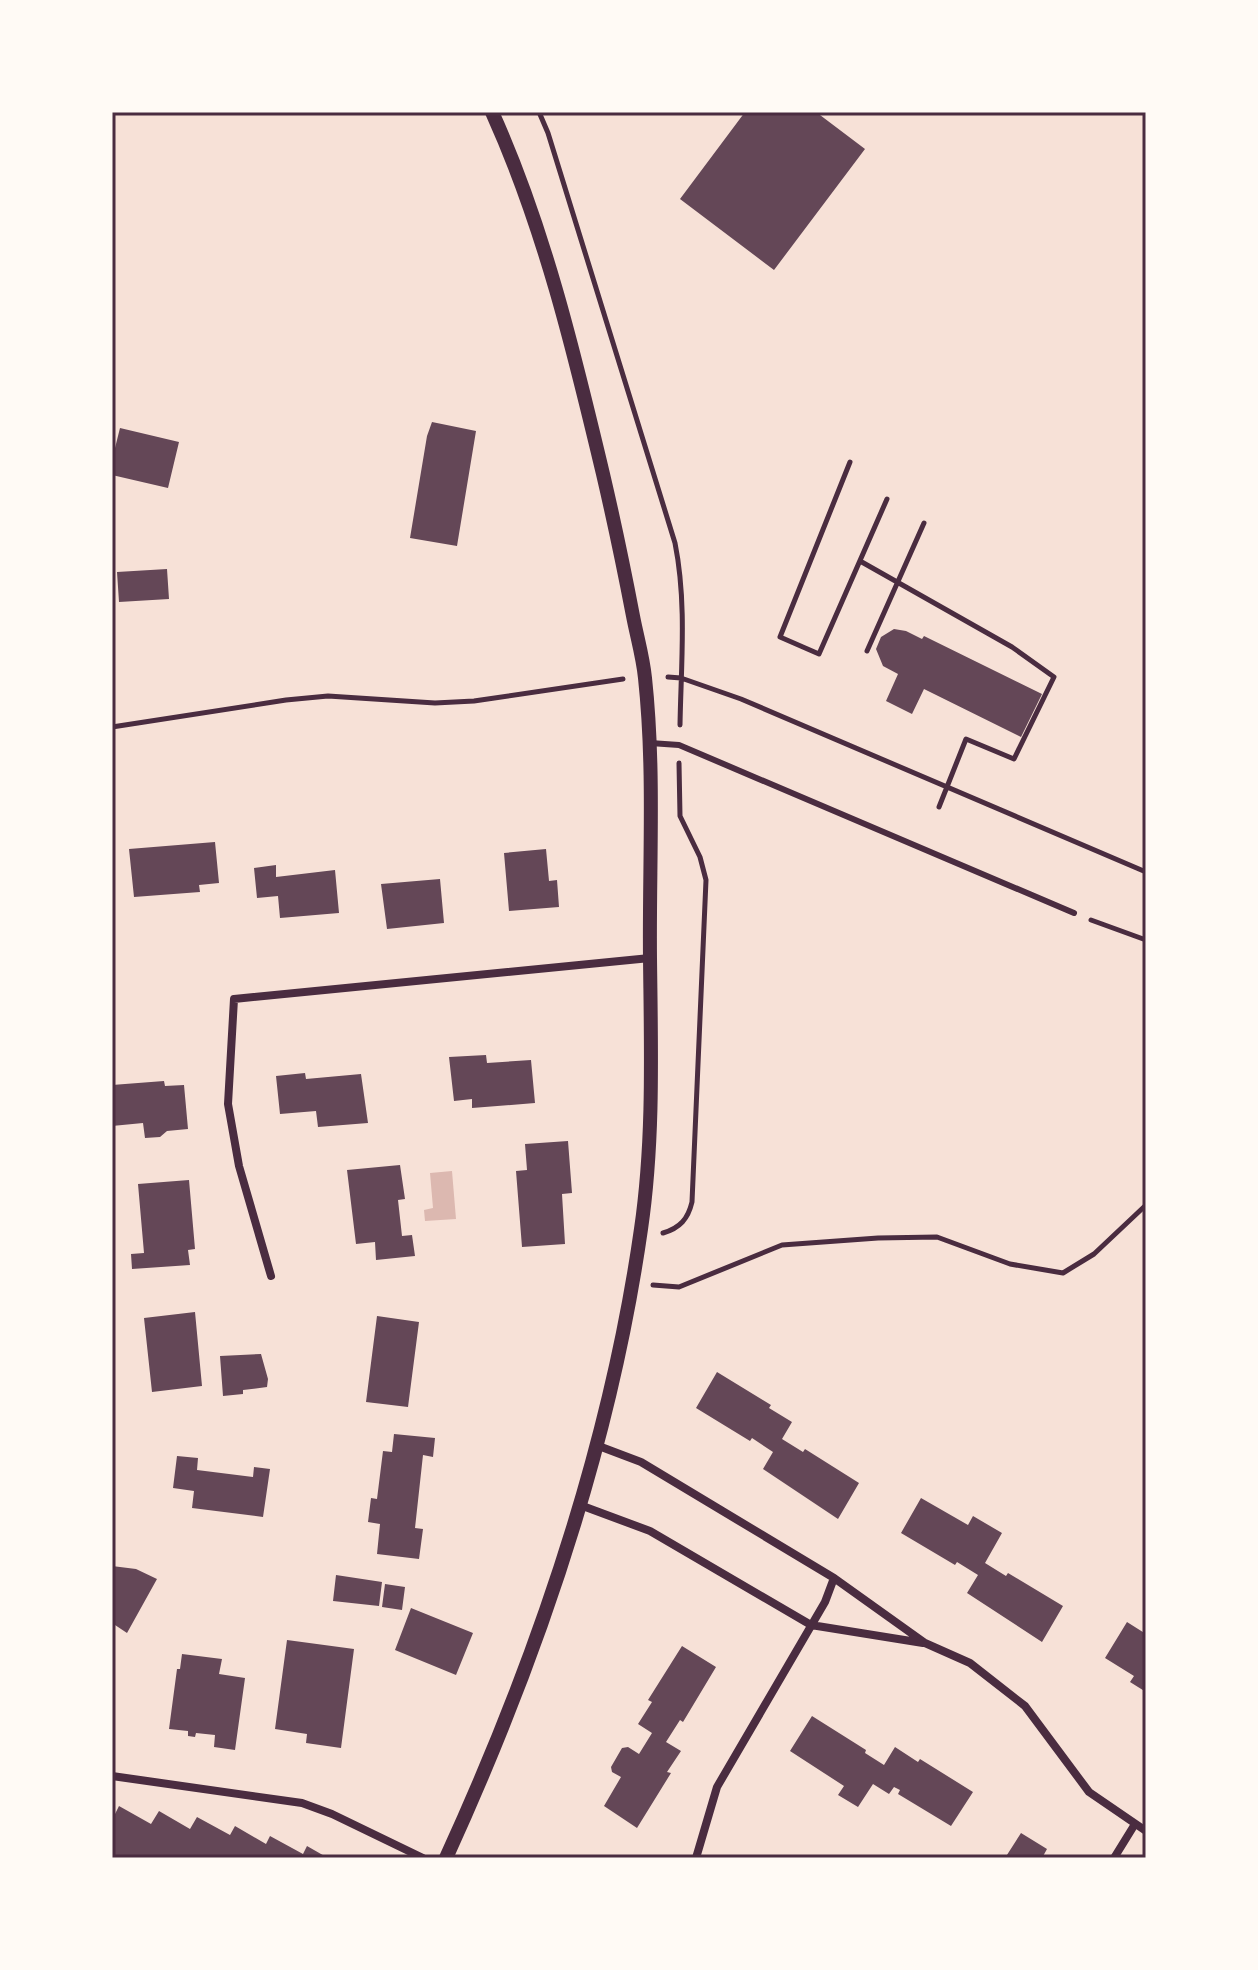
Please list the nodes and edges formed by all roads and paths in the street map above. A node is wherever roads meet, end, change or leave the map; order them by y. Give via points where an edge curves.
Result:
1 (492, 112) edge
2 (539, 112) edge
3 (850, 462) dead end
4 (887, 499) dead end
5 (924, 523) dead end
6 (860, 561) junction
7 (898, 582) junction
8 (867, 651) dead end
9 (645, 674) junction
10 (681, 678) junction
11 (112, 727) edge
12 (650, 743) junction
13 (679, 745) junction
14 (947, 786) junction
15 (939, 807) dead end
16 (1146, 872) edge
17 (1074, 913) joint
18 (1146, 940) edge
19 (650, 958) junction
20 (1146, 1205) edge
21 (641, 1230) junction
22 (271, 1276) dead end
23 (632, 1283) junction
24 (595, 1445) junction
25 (580, 1505) junction
26 (834, 1578) junction
27 (811, 1625) junction
28 (925, 1643) junction
29 (112, 1776) edge
30 (1135, 1824) junction
31 (1146, 1831) edge
32 (423, 1858) edge
33 (446, 1858) edge
34 (696, 1858) edge
35 (1114, 1858) edge

1 - 9 street via 566,322
2 - 10 path via 675,543
3 - 6 path via 780,637 819,654
4 - 6 path
5 - 7 path
6 - 7 path
7 - 8 path
7 - 14 path via 1054,677 1014,759 966,739
9 - 11 path via 474,701 328,696
9 - 12 street
10 - 13 path
10 - 14 path
12 - 13 lane
12 - 19 street
13 - 17 lane
13 - 21 path via 680,816 706,880 692,1202 676,1229
14 - 15 path
14 - 16 path
17 - 18 path
19 - 21 street via 650,1117
19 - 22 street via 234,999 228,1104 239,1166
20 - 23 path via 1094,1254 1063,1273 1010,1264 937,1237 878,1238 782,1245 679,1287
21 - 23 street
23 - 24 street
24 - 25 street
24 - 26 street via 641,1462
25 - 27 street via 650,1531
25 - 33 street via 507,1717
26 - 27 street
26 - 28 street
27 - 28 street
27 - 34 street via 717,1787
28 - 30 street via 970,1663 1025,1706 1089,1792
29 - 32 street via 302,1803
30 - 31 street
30 - 35 street

